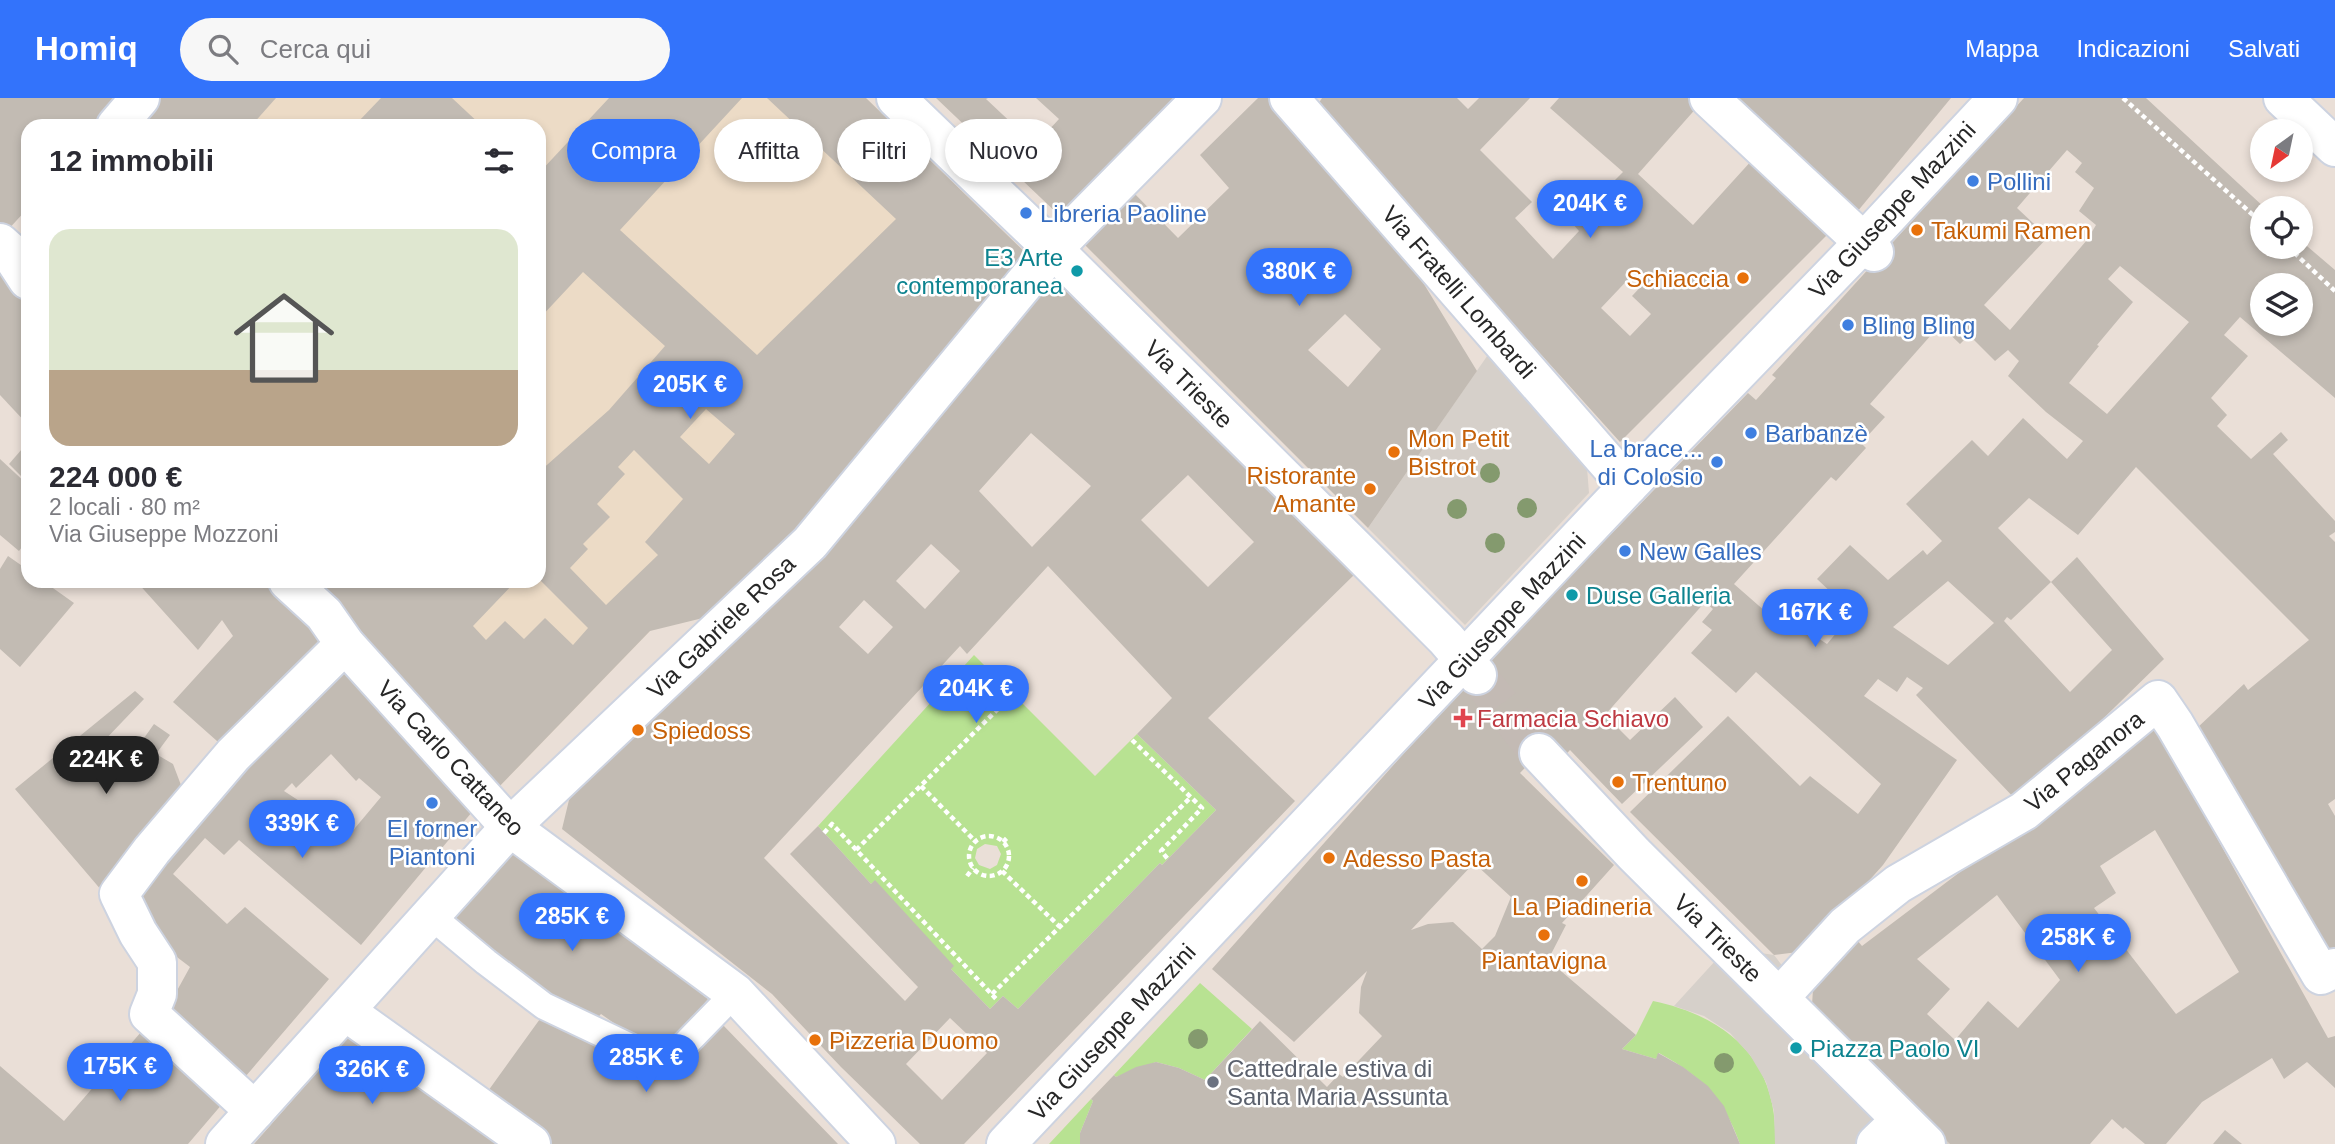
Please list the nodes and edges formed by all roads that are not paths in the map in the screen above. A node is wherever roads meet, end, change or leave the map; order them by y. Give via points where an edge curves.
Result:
1 (140, 98) edge
2 (896, 98) edge
3 (1202, 98) edge
4 (1289, 98) edge
5 (1709, 98) edge
6 (1998, 98) edge
7 (2283, 98) edge
8 (122, 119) edge
9 (2335, 148) edge
10 (1869, 247) junction
11 (1053, 249) junction
12 (1628, 486) junction
13 (296, 588) edge
14 (345, 644) junction
15 (1471, 667) junction
16 (1539, 753) tunnel mouth
17 (510, 827) junction
18 (431, 916) junction
19 (2335, 968) edge
20 (735, 993) junction
21 (1779, 998) junction
22 (345, 1012) junction
23 (255, 1111) junction
24 (1901, 1136) edge
25 (225, 1144) edge
26 (531, 1144) edge
27 (876, 1144) edge
28 (1006, 1144) edge

1 - 8 street
2 - 11 street, Via Trieste
3 - 11 street, Via Gabriele Rosa
4 - 12 street, Via Fratelli Lombardi
5 - 10 street
6 - 10 street, Via Giuseppe Mazzini
7 - 9 street
10 - 12 street, Via Giuseppe Mazzini
11 - 15 street, Via Trieste
11 - 17 street, Via Gabriele Rosa via 810,543
12 - 15 street, Via Giuseppe Mazzini
13 - 14 street, Via Carlo Cattaneo via 324,614
14 - 17 street, Via Carlo Cattaneo
14 - 23 street via 233,755 119,894 157,962 157,994 149,1014
15 - 28 street, Via Giuseppe Mazzini
16 - 21 street, Via Trieste via 1634,855
17 - 18 street, Via Gabriele Rosa
17 - 20 street, Via Carlo Cattaneo
18 - 20 lane via 544,1006 666,1064
18 - 22 street, Via Gabriele Rosa
19 - 21 street, Via Paganora via 2321,975 2158,700 2024,811 1898,884 1845,926
20 - 27 street, Via Carlo Cattaneo
21 - 24 street, Via Trieste
22 - 23 street, Via Gabriele Rosa
22 - 26 street
23 - 25 street, Via Gabriele Rosa

